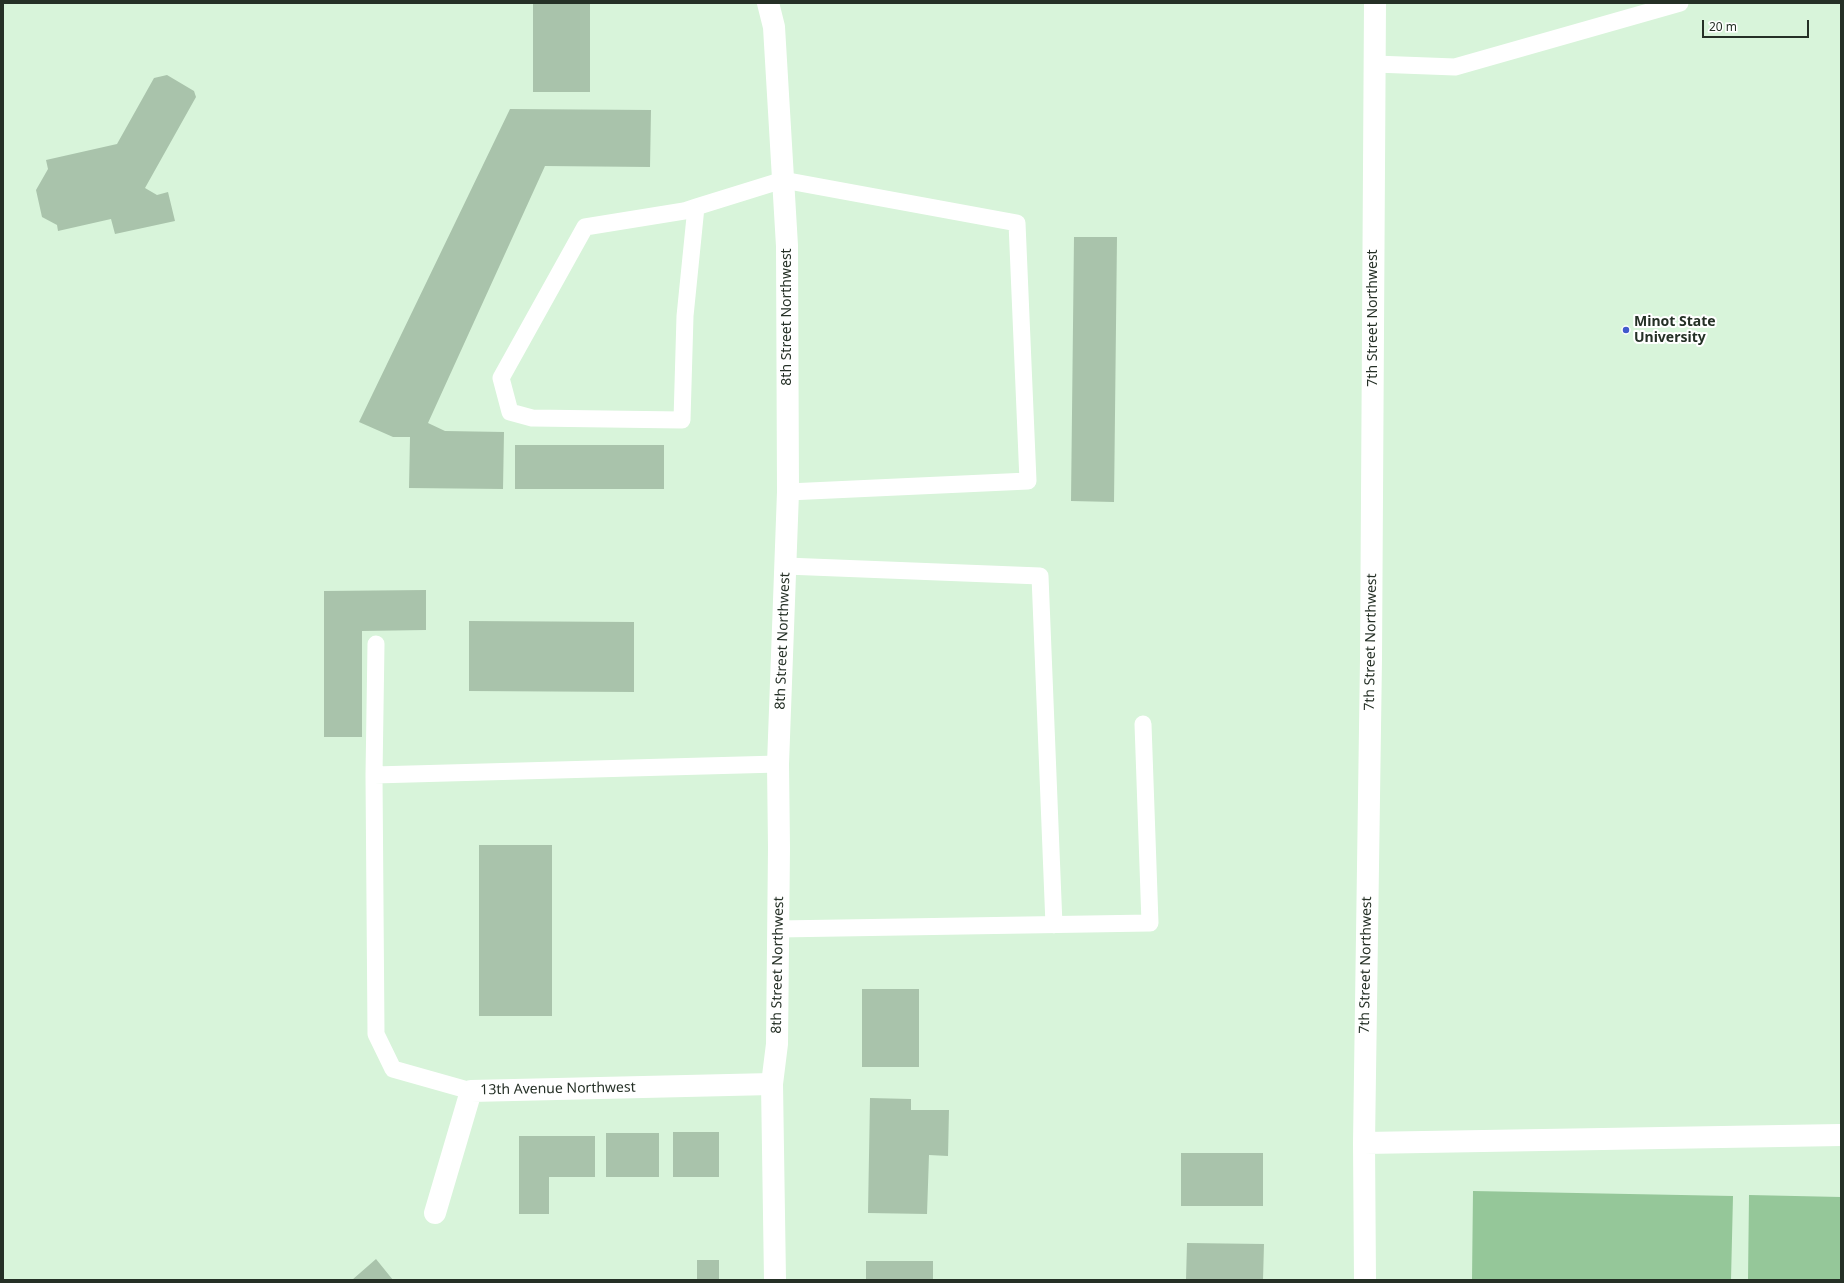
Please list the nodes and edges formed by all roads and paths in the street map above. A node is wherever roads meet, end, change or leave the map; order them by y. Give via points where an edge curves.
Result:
1 (768, 3) edge
2 (1376, 3) edge
3 (1680, 3) edge
4 (1375, 64) junction
5 (783, 180) junction
6 (696, 207) junction
7 (788, 492) junction
8 (786, 566) junction
9 (376, 644) dead end
10 (1143, 724) dead end
11 (778, 764) junction
12 (374, 775) junction
13 (1054, 925) junction
14 (778, 929) junction
15 (772, 1084) junction
16 (471, 1091) junction
17 (1841, 1135) edge
18 (1364, 1143) junction
19 (435, 1213) dead end
20 (774, 1280) edge
21 (1365, 1280) edge

1 - 5 street, 8th Street Northwest via 774,27
2 - 4 street, 7th Street Northwest
3 - 4 lane via 1454,67
4 - 18 street, 7th Street Northwest
5 - 6 lane
5 - 7 street, 8th Street Northwest via 787,246
5 - 7 lane via 1017,223 1028,481
6 - 6 lane via 685,316 682,420 532,418 510,412 501,378 585,227
7 - 8 street, 8th Street Northwest
8 - 11 street, 8th Street Northwest
8 - 13 lane via 1040,576
9 - 12 lane
10 - 13 lane via 1150,923
11 - 12 lane
11 - 14 street, 8th Street Northwest
12 - 16 lane via 376,1034 393,1069
13 - 14 lane
14 - 15 street, 8th Street Northwest via 777,1044
15 - 16 street, 13th Avenue Northwest
15 - 20 street, 8th Street Northwest
16 - 19 street, 13th Avenue Northwest
17 - 18 street
18 - 21 street, 7th Street Northwest

